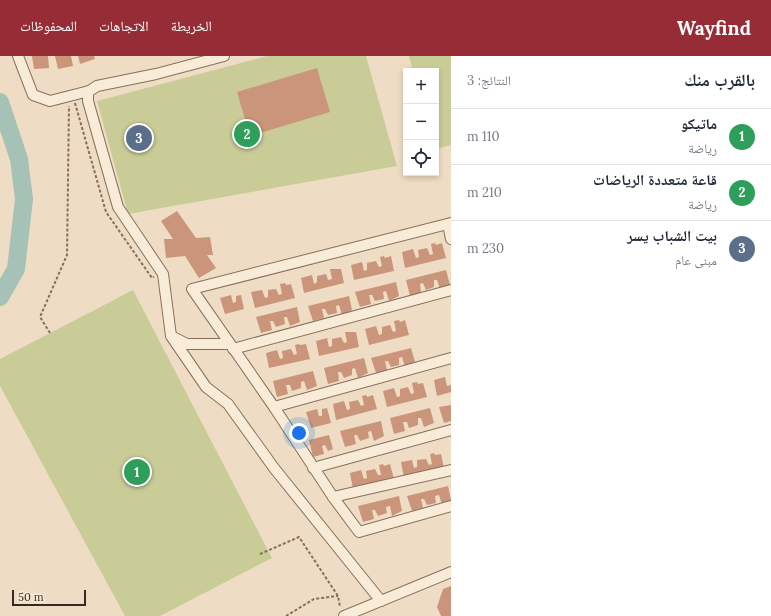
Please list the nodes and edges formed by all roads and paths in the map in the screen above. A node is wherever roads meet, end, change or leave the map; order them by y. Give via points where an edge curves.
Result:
1 (18, 56) edge
2 (224, 56) edge
3 (89, 91) junction
4 (69, 96) junction
5 (450, 224) edge
6 (451, 238) edge
7 (451, 290) edge
8 (50, 333) dead end
9 (171, 336) junction
10 (231, 347) junction
11 (451, 358) edge
12 (274, 406) junction
13 (451, 430) edge
14 (313, 468) junction
15 (451, 470) edge
16 (332, 497) junction
17 (451, 506) edge
18 (260, 554) dead end
19 (451, 572) edge
20 (338, 596) junction
21 (381, 601) junction
22 (342, 613) edge
23 (286, 616) edge

1 - 4 street via 33,95 50,101
2 - 3 street via 97,86
3 - 4 street
3 - 9 street via 88,101 118,207 163,274
4 - 8 path via 66,255 40,317
5 - 6 street
5 - 10 street via 192,289
7 - 10 street
9 - 10 street via 186,344
9 - 21 street via 206,387 228,404 274,468
10 - 12 street
11 - 12 street
12 - 14 street
13 - 14 street
14 - 16 street
15 - 16 street
16 - 17 street via 359,532
18 - 20 path via 299,537
19 - 21 street
20 - 22 path
20 - 23 path via 314,599
21 - 22 street

